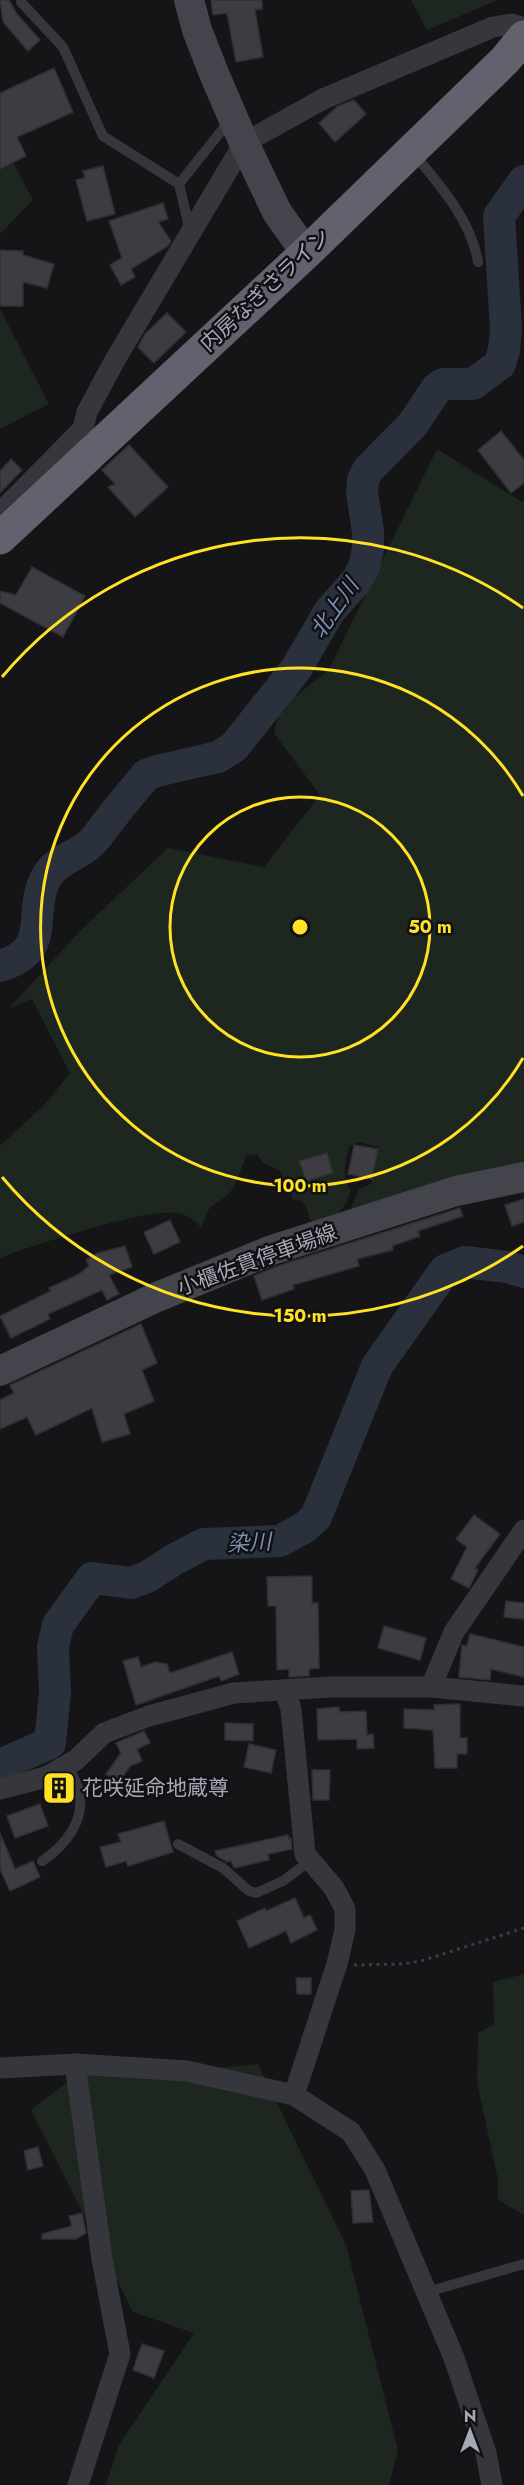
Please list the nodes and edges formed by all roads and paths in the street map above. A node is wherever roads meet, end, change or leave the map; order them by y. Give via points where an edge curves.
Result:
1 (189, 0) edge
2 (21, 2) dead end
3 (524, 28) edge
4 (524, 37) edge
5 (238, 130) junction
6 (411, 151) junction
7 (179, 184) junction
8 (191, 233) junction
9 (306, 253) junction
10 (478, 262) dead end
11 (83, 429) junction
12 (81, 462) junction
13 (0, 513) edge
14 (0, 538) edge
15 (524, 1177) edge
16 (0, 1371) edge
17 (524, 1530) edge
18 (431, 1687) junction
19 (285, 1691) junction
20 (524, 1696) edge
21 (67, 1765) junction
22 (0, 1789) edge
23 (178, 1844) dead end
24 (42, 1861) dead end
25 (310, 1861) junction
26 (524, 1928) edge
27 (338, 1965) junction
28 (75, 2064) junction
29 (0, 2068) edge
30 (294, 2095) junction
31 (524, 2264) edge
32 (427, 2292) junction
33 (78, 2485) edge
34 (492, 2485) edge

1 - 5 main road via 197,30
2 - 7 lane via 63,47 103,136
3 - 5 street via 512,24 493,27 323,99
4 - 6 highway, 内房なぎさライン
5 - 7 lane
5 - 8 street
5 - 9 main road via 277,212
6 - 9 highway, 内房なぎさライン
6 - 10 lane via 456,209 476,248
7 - 8 lane
8 - 11 street via 115,360 87,412
9 - 12 highway, 内房なぎさライン
11 - 12 street
11 - 13 street
12 - 14 highway, 内房なぎさライン
15 - 16 main road, 小櫃佐貫停車場線 via 456,1191 272,1250 157,1297
17 - 18 street via 454,1632
18 - 19 street
18 - 20 street
19 - 21 street via 234,1693 149,1716 104,1733
19 - 25 street via 291,1709 305,1854
21 - 22 street via 46,1777
21 - 24 lane via 79,1789 78,1822
23 - 25 lane via 223,1868 256,1893 284,1881
25 - 27 street via 334,1888 345,1909
26 - 27 path via 401,1965
27 - 30 street
28 - 29 street
28 - 30 street via 188,2071
28 - 33 street via 102,2259 120,2354
30 - 32 street via 351,2132 375,2170
31 - 32 lane
32 - 34 street via 479,2432

